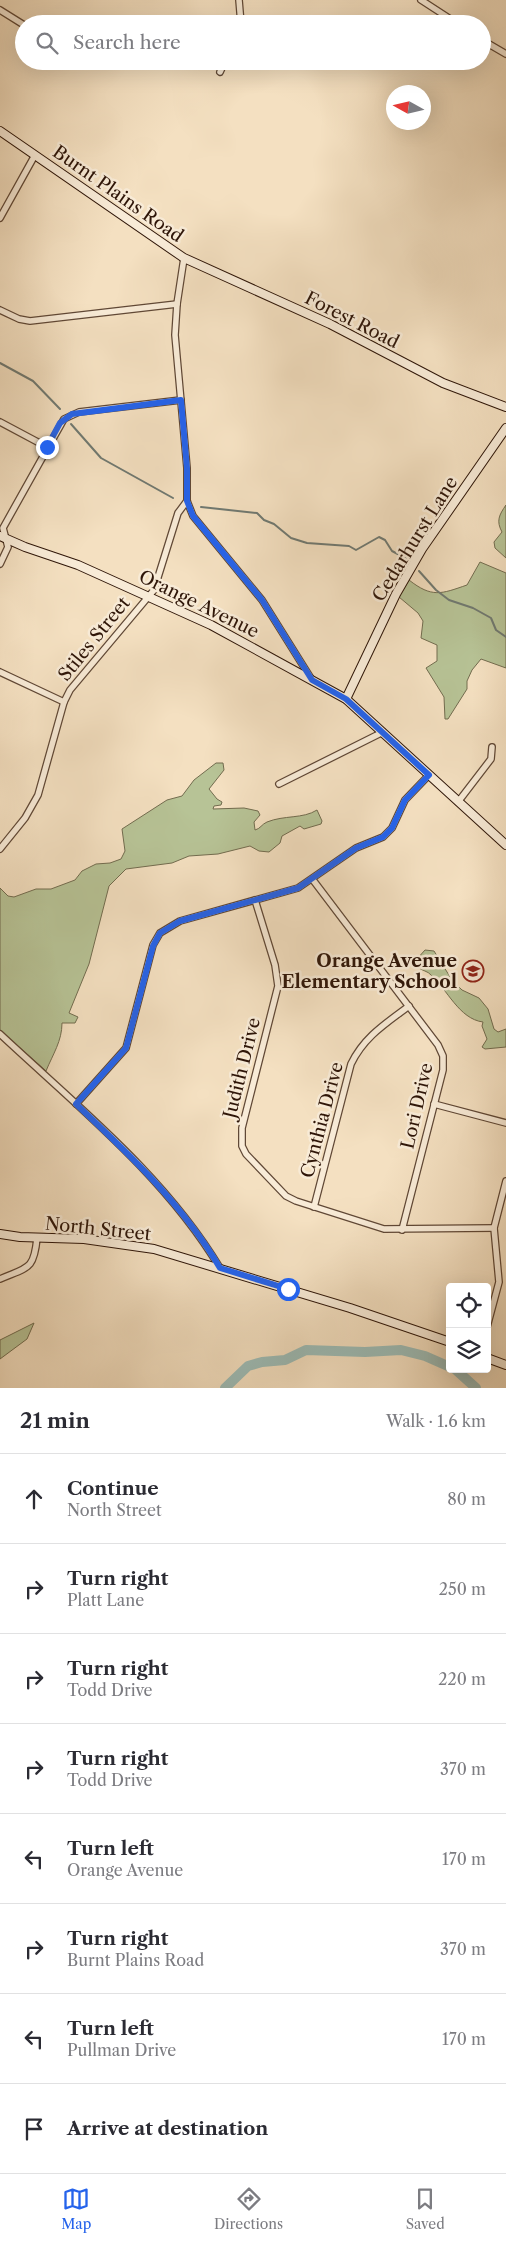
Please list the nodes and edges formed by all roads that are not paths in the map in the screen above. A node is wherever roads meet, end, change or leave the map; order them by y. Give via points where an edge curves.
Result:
1 (239, 0) edge
2 (422, 0) edge
3 (0, 10) edge
4 (240, 15) edge
5 (444, 15) edge
6 (15, 19) edge
7 (491, 45) edge
8 (506, 54) edge
9 (0, 131) edge
10 (35, 155) junction
11 (0, 218) edge
12 (184, 258) junction
13 (177, 304) junction
14 (0, 310) edge
15 (181, 400) junction
16 (506, 407) edge
17 (0, 422) edge
18 (506, 428) edge
19 (47, 447) junction
20 (187, 501) junction
21 (3, 537) edge
22 (0, 564) edge
23 (148, 596) junction
24 (0, 672) edge
25 (312, 680) junction
26 (346, 699) junction
27 (64, 702) junction
28 (383, 732) junction
29 (492, 747) dead end
30 (429, 775) junction
31 (279, 784) dead end
32 (458, 802) junction
33 (506, 845) edge
34 (0, 850) edge
35 (313, 880) junction
36 (256, 900) junction
37 (409, 1006) junction
38 (0, 1034) edge
39 (76, 1104) junction
40 (434, 1104) junction
41 (506, 1123) edge
42 (506, 1181) edge
43 (314, 1207) junction
44 (494, 1228) junction
45 (402, 1230) junction
46 (0, 1234) edge
47 (37, 1238) junction
48 (220, 1268) junction
49 (0, 1279) edge
50 (491, 1312) edge
51 (446, 1341) edge
52 (491, 1359) edge
53 (506, 1365) edge

1 - 4 street
2 - 5 street
3 - 6 street
7 - 8 street
9 - 10 main road, Burnt Plains Road
10 - 11 street
10 - 12 main road, Burnt Plains Road
12 - 13 street, Burnt Plains Road
12 - 16 main road, Forest Road via 330,324 443,383
13 - 14 street via 30,321 19,320
13 - 15 street, Burnt Plains Road via 176,346
15 - 19 street via 72,414 60,423
15 - 20 street, Burnt Plains Road
17 - 19 street
18 - 26 main road, Cedarhurst Lane via 422,549 396,594
19 - 21 street via 3,528
20 - 23 street, Stiles Street via 178,513 154,590
20 - 25 street, Burnt Plains Road via 193,516 262,600
21 - 22 street via 8,547
21 - 23 main road, Orange Avenue via 78,564
23 - 25 main road, Orange Avenue via 234,637
23 - 27 street, Stiles Street via 76,681
24 - 27 street
25 - 26 main road, Orange Avenue
26 - 28 main road, Orange Avenue
27 - 34 street, Stiles Street via 38,794 25,818
28 - 30 main road, Orange Avenue
28 - 31 street
29 - 32 street via 490,760
30 - 32 main road, Orange Avenue
30 - 35 street via 405,800 387,834 343,856
32 - 33 main road, Orange Avenue
35 - 36 street via 298,888
35 - 37 street, Lori Drive
36 - 39 street via 180,921 157,936 126,1048
36 - 43 street, Judith Drive via 278,986 242,1128 242,1146 286,1196
37 - 40 street, Lori Drive via 443,1056 443,1070
37 - 43 street, Cynthia Drive via 358,1048
38 - 39 street
39 - 48 street via 136,1162 200,1233
40 - 41 street
40 - 45 street, Lori Drive
42 - 44 street
43 - 45 street, Judith Drive via 376,1227
44 - 45 street, Judith Drive
44 - 50 street via 499,1282
46 - 47 main road, North Street
47 - 48 main road, North Street via 127,1244
47 - 49 street via 35,1256 30,1264
48 - 51 main road, North Street
52 - 53 main road

